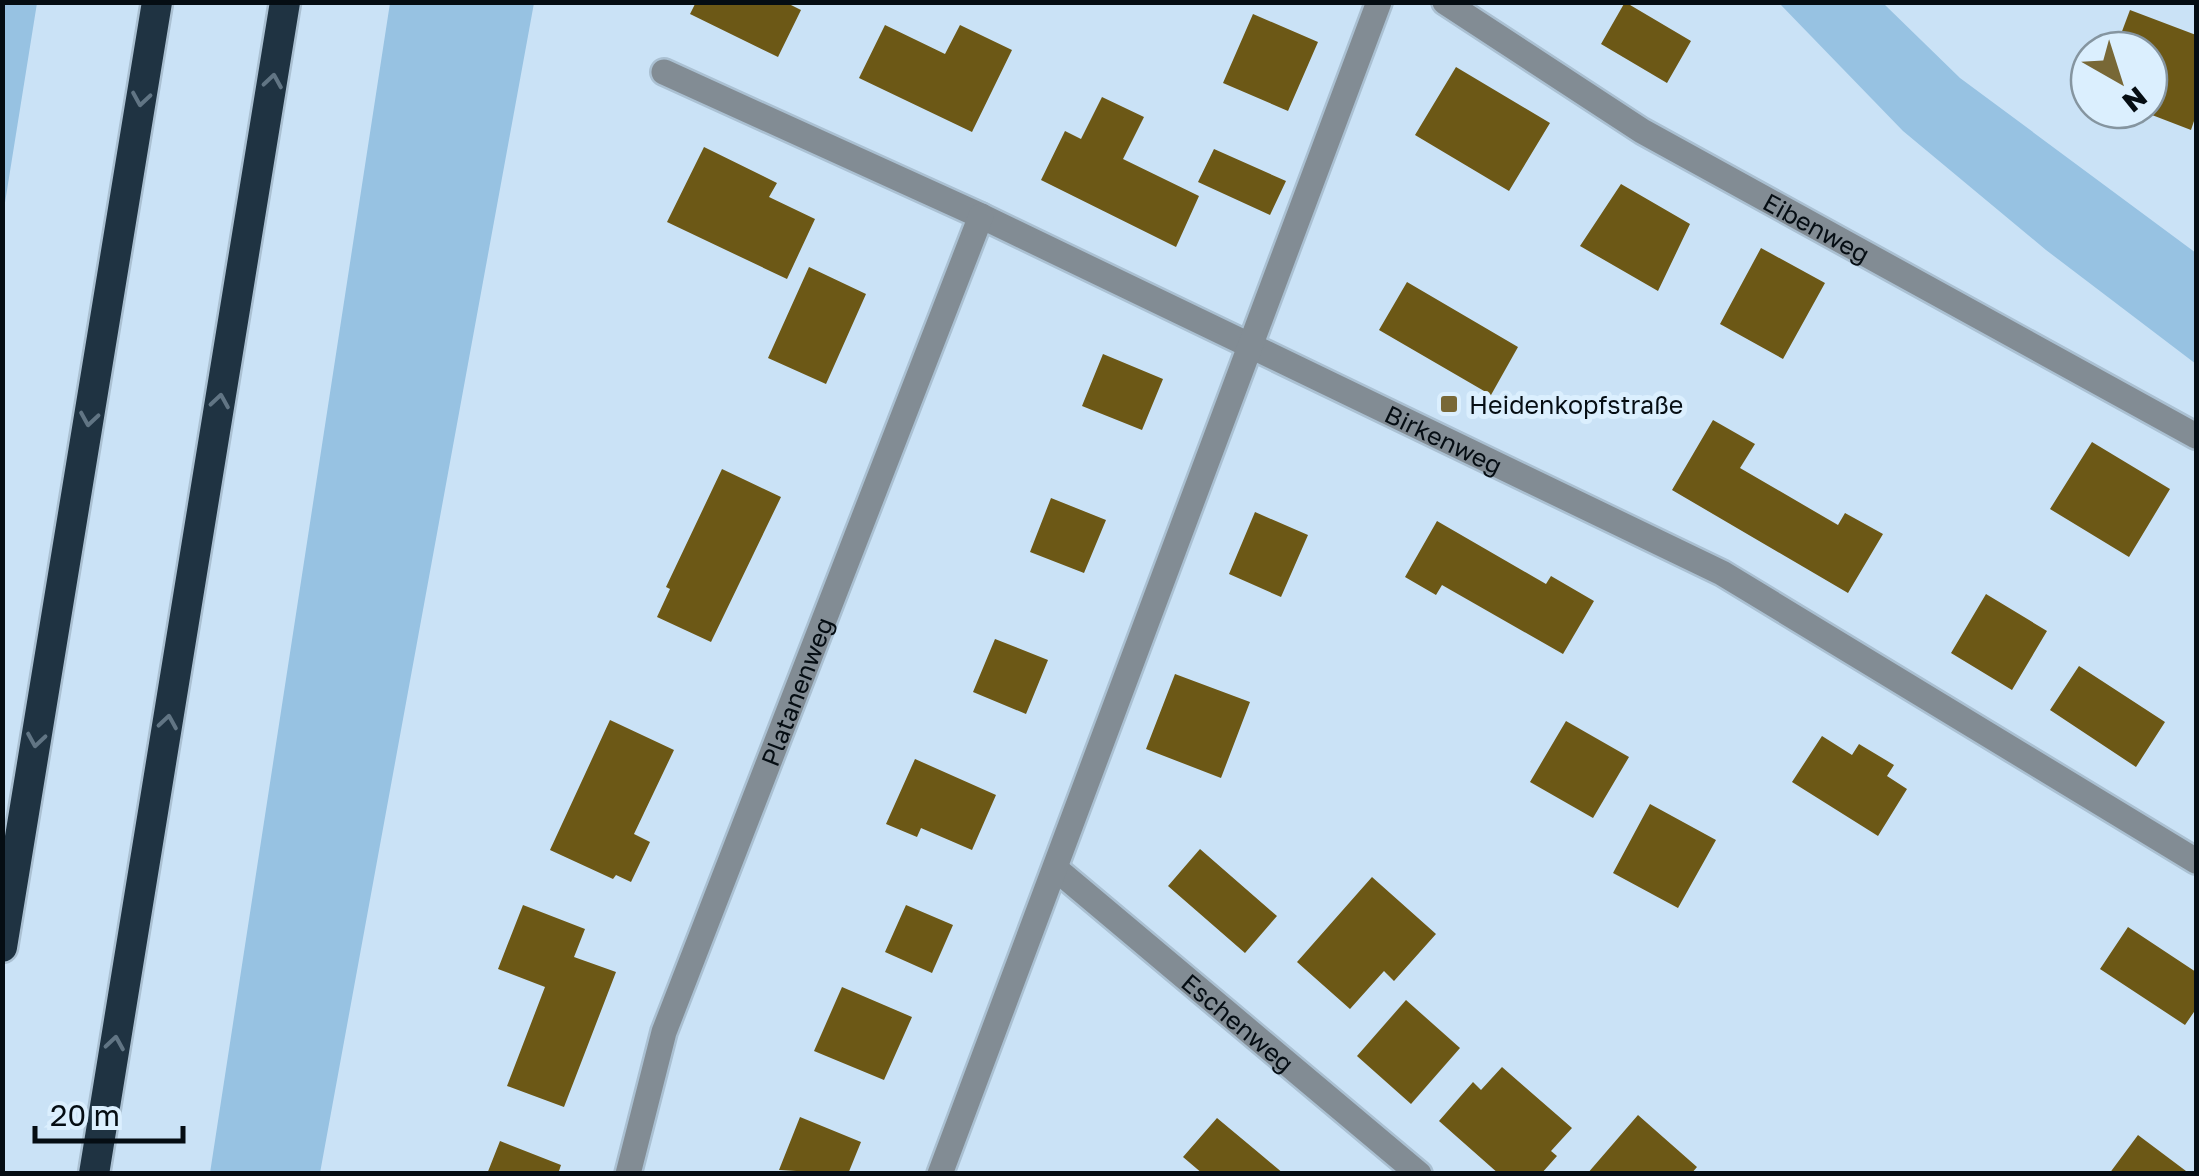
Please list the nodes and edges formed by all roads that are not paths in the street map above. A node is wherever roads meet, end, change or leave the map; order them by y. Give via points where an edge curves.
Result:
1 (157, 2) edge
2 (286, 2) edge
3 (1379, 2) edge
4 (1445, 2) edge
5 (664, 72) dead end
6 (982, 216) junction
7 (1248, 344) junction
8 (2196, 436) edge
9 (2196, 861) edge
10 (1056, 869) junction
11 (2, 947) edge
12 (94, 1174) edge
13 (628, 1174) edge
14 (940, 1174) edge
15 (1418, 1174) edge

1 -> 11 highway
12 -> 2 highway
3 - 7 street
4 - 8 street, Eibenweg via 1642,131
5 - 6 street, Birkenweg
6 - 7 street, Birkenweg
6 - 13 street, Platanenweg via 664,1032
7 - 9 street, Birkenweg via 1722,573
7 - 10 street
10 - 14 street
10 - 15 street, Eschenweg

